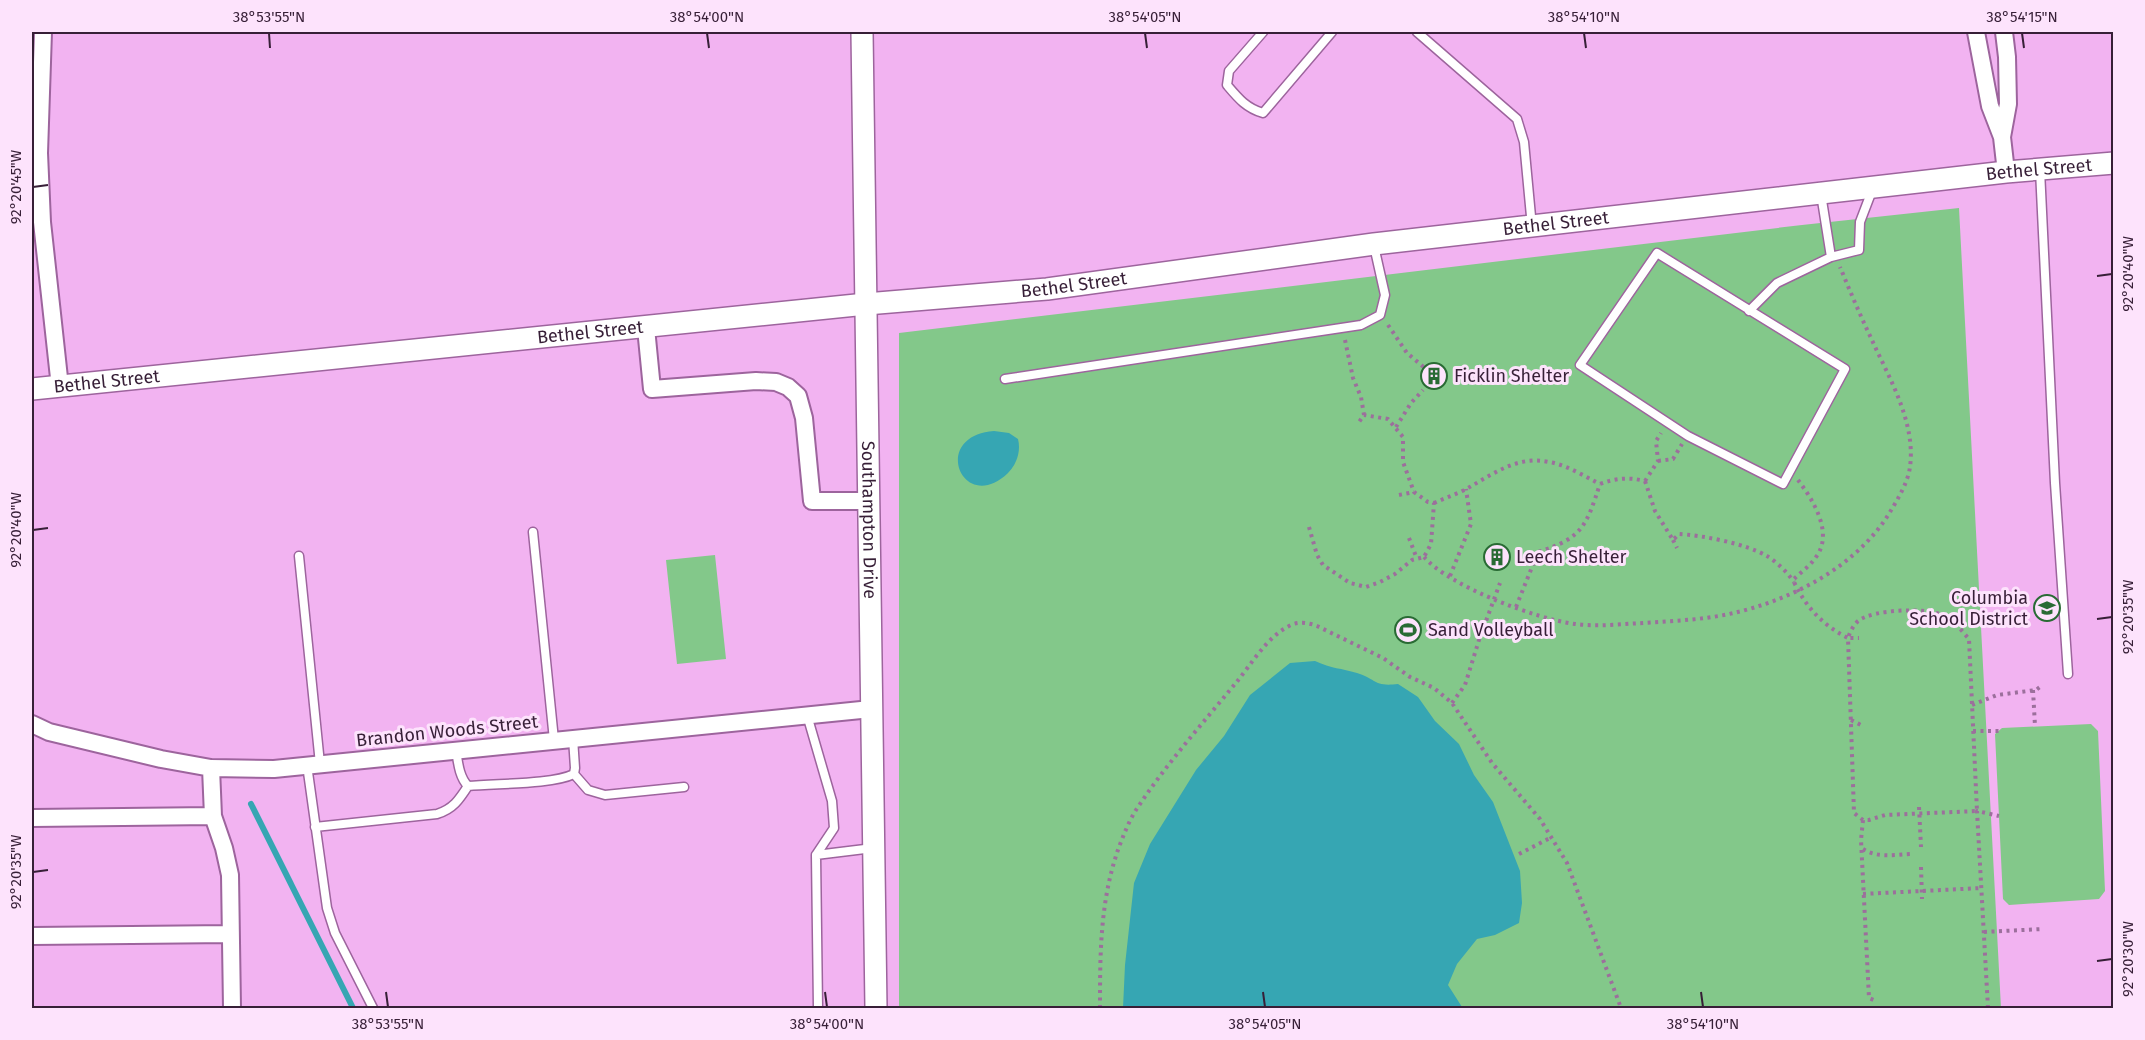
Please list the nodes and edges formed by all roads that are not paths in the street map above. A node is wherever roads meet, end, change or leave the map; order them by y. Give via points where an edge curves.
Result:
1 (43, 32) edge
2 (862, 32) edge
3 (1263, 32) edge
4 (1332, 32) edge
5 (1417, 32) edge
6 (1976, 32) edge
7 (2004, 32) edge
8 (2002, 136) junction
9 (2114, 164) edge
10 (2040, 170) junction
11 (2006, 172) junction
12 (1873, 188) junction
13 (1821, 194) junction
14 (1532, 227) junction
15 (1374, 244) junction
16 (1833, 256) junction
17 (866, 304) junction
18 (1749, 311) junction
19 (646, 328) junction
20 (1005, 379) dead end
21 (60, 387) junction
22 (32, 389) edge
23 (869, 501) junction
24 (533, 532) dead end
25 (299, 556) dead end
26 (2068, 674) dead end
27 (871, 709) junction
28 (807, 715) junction
29 (32, 724) edge
30 (573, 738) junction
31 (554, 740) junction
32 (456, 750) junction
33 (314, 765) junction
34 (211, 768) junction
35 (574, 774) junction
36 (468, 786) junction
37 (684, 787) dead end
38 (213, 816) junction
39 (32, 818) edge
40 (315, 827) junction
41 (873, 848) junction
42 (816, 855) junction
43 (230, 934) junction
44 (32, 936) edge
45 (232, 1008) edge
46 (373, 1008) edge
47 (818, 1008) edge
48 (876, 1008) edge

1 - 21 street via 39,153 42,222
2 - 17 street, Southampton Drive
3 - 4 lane via 1229,71 1227,85 1239,100 1263,113
5 - 14 lane via 1517,119 1524,142
6 - 8 street via 1989,106
7 - 8 street via 2008,104
8 - 11 street
9 - 10 street, Bethel Street
10 - 11 street, Bethel Street
10 - 26 lane
11 - 12 street, Bethel Street
12 - 13 street, Bethel Street
12 - 16 lane via 1860,222 1859,250
13 - 14 street, Bethel Street
13 - 16 lane
14 - 15 street, Bethel Street
15 - 17 street, Bethel Street via 1047,289
15 - 20 lane via 1385,295 1380,315 1361,324
16 - 18 lane via 1777,283
17 - 19 street, Bethel Street
17 - 23 street, Southampton Drive
18 - 18 lane via 1657,253 1580,365 1688,436 1783,484 1845,369
19 - 21 street, Bethel Street
19 - 23 street via 652,389 756,381 788,387 798,396 804,418 812,501
21 - 22 street, Bethel Street
23 - 27 street, Southampton Drive
24 - 31 lane
25 - 33 lane
27 - 28 street, Brandon Woods Street
27 - 41 street, Southampton Drive
28 - 30 street, Brandon Woods Street
28 - 42 lane via 832,801 834,828
29 - 34 street, Brandon Woods Street via 92,743
30 - 31 street, Brandon Woods Street
30 - 35 lane
31 - 32 street, Brandon Woods Street
32 - 33 street, Brandon Woods Street
32 - 36 lane via 460,773
33 - 34 street, Brandon Woods Street
33 - 40 lane
34 - 38 street
35 - 36 lane
35 - 37 lane via 588,790 605,795
36 - 40 lane via 456,805 447,811
38 - 39 street
38 - 43 street via 230,875
40 - 46 lane via 327,908 335,933
41 - 42 lane
41 - 48 street, Southampton Drive
42 - 47 lane
43 - 44 street
43 - 45 street

